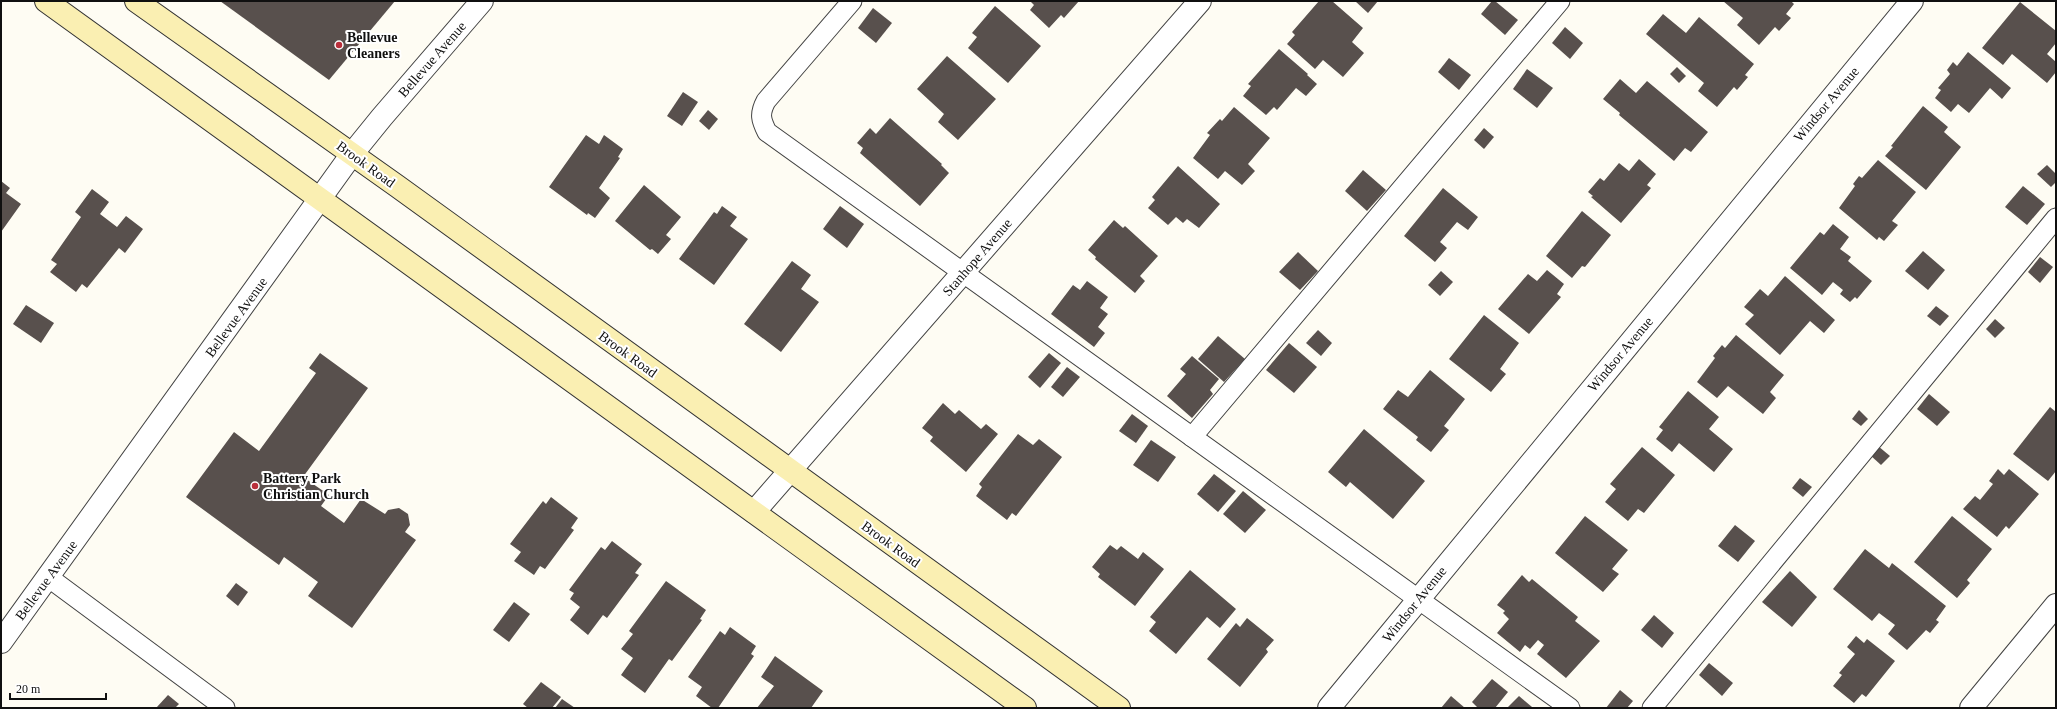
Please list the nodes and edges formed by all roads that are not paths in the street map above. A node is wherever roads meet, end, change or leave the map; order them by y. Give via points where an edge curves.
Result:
1 (46, 1) edge
2 (136, 1) edge
3 (482, 1) edge
4 (852, 1) edge
5 (1200, 1) edge
6 (1560, 1) edge
7 (1912, 1) edge
8 (352, 154) junction
9 (320, 200) junction
10 (2056, 218) edge
11 (963, 273) junction
12 (1192, 438) junction
13 (789, 470) junction
14 (754, 512) junction
15 (48, 577) junction
16 (1418, 600) junction
17 (2056, 605) edge
18 (1, 642) edge
19 (226, 708) edge
20 (1025, 708) edge
21 (1119, 708) edge
22 (1329, 708) edge
23 (1570, 708) edge
24 (1652, 708) edge
25 (1971, 708) edge

1 - 9 main road
2 - 8 main road, Brook Road
3 - 8 street, Bellevue Avenue
4 - 11 lane via 766,101 761,110 761,119 767,132
5 - 11 street, Stanhope Avenue
6 - 12 lane
7 - 16 street, Windsor Avenue
8 - 9 street, Bellevue Avenue
8 - 13 main road, Brook Road
9 - 14 main road
9 - 15 street, Bellevue Avenue
10 - 24 lane
11 - 12 lane
11 - 13 street, Stanhope Avenue
12 - 16 lane
13 - 14 street, Stanhope Avenue
13 - 21 main road, Brook Road
14 - 20 main road
15 - 18 street, Bellevue Avenue
15 - 19 lane
16 - 22 street, Windsor Avenue
16 - 23 lane
17 - 25 street

